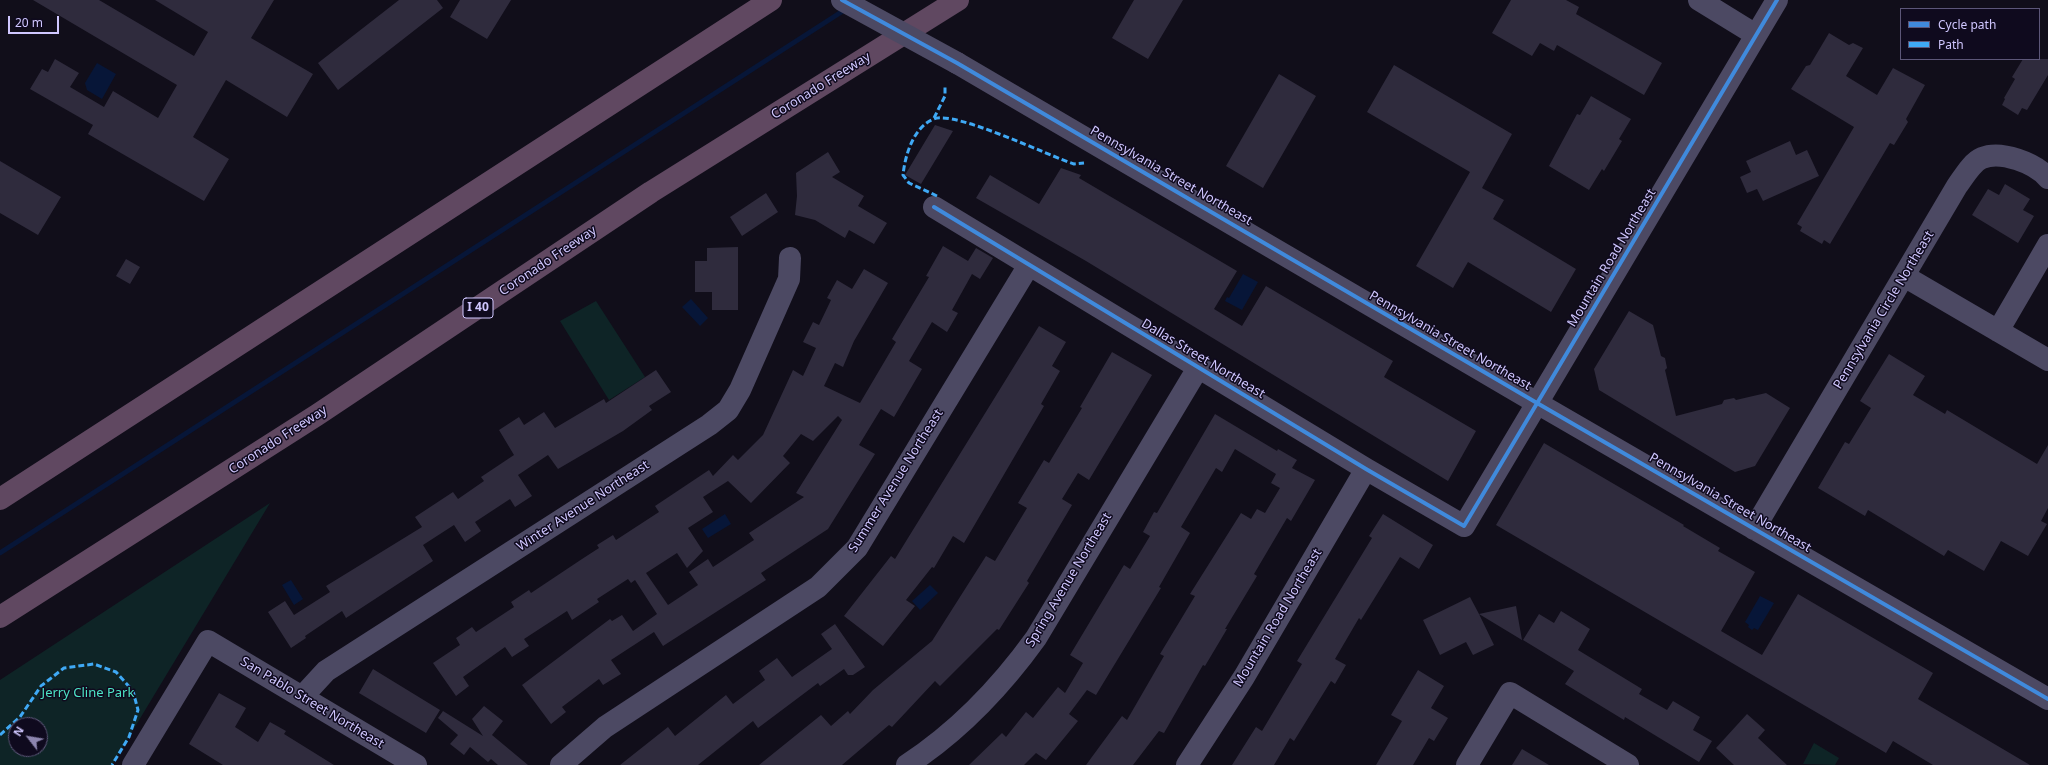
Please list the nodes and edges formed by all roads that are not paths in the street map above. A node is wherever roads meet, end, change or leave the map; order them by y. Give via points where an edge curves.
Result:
1 (771, 0) edge
2 (842, 0) edge
3 (958, 0) edge
4 (1698, 0) edge
5 (1777, 0) edge
6 (1756, 35) junction
7 (2048, 178) edge
8 (934, 207) dead end
9 (2048, 246) edge
10 (790, 258) dead end
11 (1030, 265) junction
12 (1904, 276) junction
13 (1998, 332) junction
14 (2048, 360) edge
15 (1198, 368) junction
16 (1537, 403) junction
17 (1366, 469) junction
18 (0, 499) edge
19 (1464, 526) joint
20 (1754, 529) junction
21 (0, 617) edge
22 (302, 696) junction
23 (2048, 699) edge
24 (133, 765) edge
25 (416, 765) edge
26 (561, 765) edge
27 (908, 765) edge
28 (1187, 765) edge
29 (1468, 765) edge
30 (1628, 765) edge

1 - 18 highway
2 - 16 street, Pennsylvania Street Northeast, bridge via 957,63
3 - 21 highway, Coronado Freeway / I 40 via 651,192 317,415
4 - 6 street
5 - 6 street, Mountain Road Northeast
6 - 16 street, Mountain Road Northeast
7 - 12 street, Pennsylvania Circle Northeast via 2020,160 1998,155 1981,158 1957,186
8 - 11 street, Dallas Street Northeast
9 - 13 street
10 - 22 street, Winter Avenue Northeast via 789,279 740,390 728,410 702,430 326,671
11 - 15 street, Dallas Street Northeast
11 - 26 street, Summer Avenue Northeast via 857,548 840,567 818,587 605,727
12 - 13 street
12 - 20 street, Pennsylvania Circle Northeast
13 - 14 street
15 - 17 street, Dallas Street Northeast
15 - 27 street, Spring Avenue Northeast via 1036,638 1016,665 965,721
16 - 19 street, Mountain Road Northeast
16 - 20 street, Pennsylvania Street Northeast
17 - 19 street, Dallas Street Northeast
17 - 28 street, Mountain Road Northeast via 1244,677
20 - 23 street, Pennsylvania Street Northeast
22 - 24 street, San Pablo Street Northeast via 208,641
22 - 25 street, San Pablo Street Northeast
29 - 30 street via 1510,693

